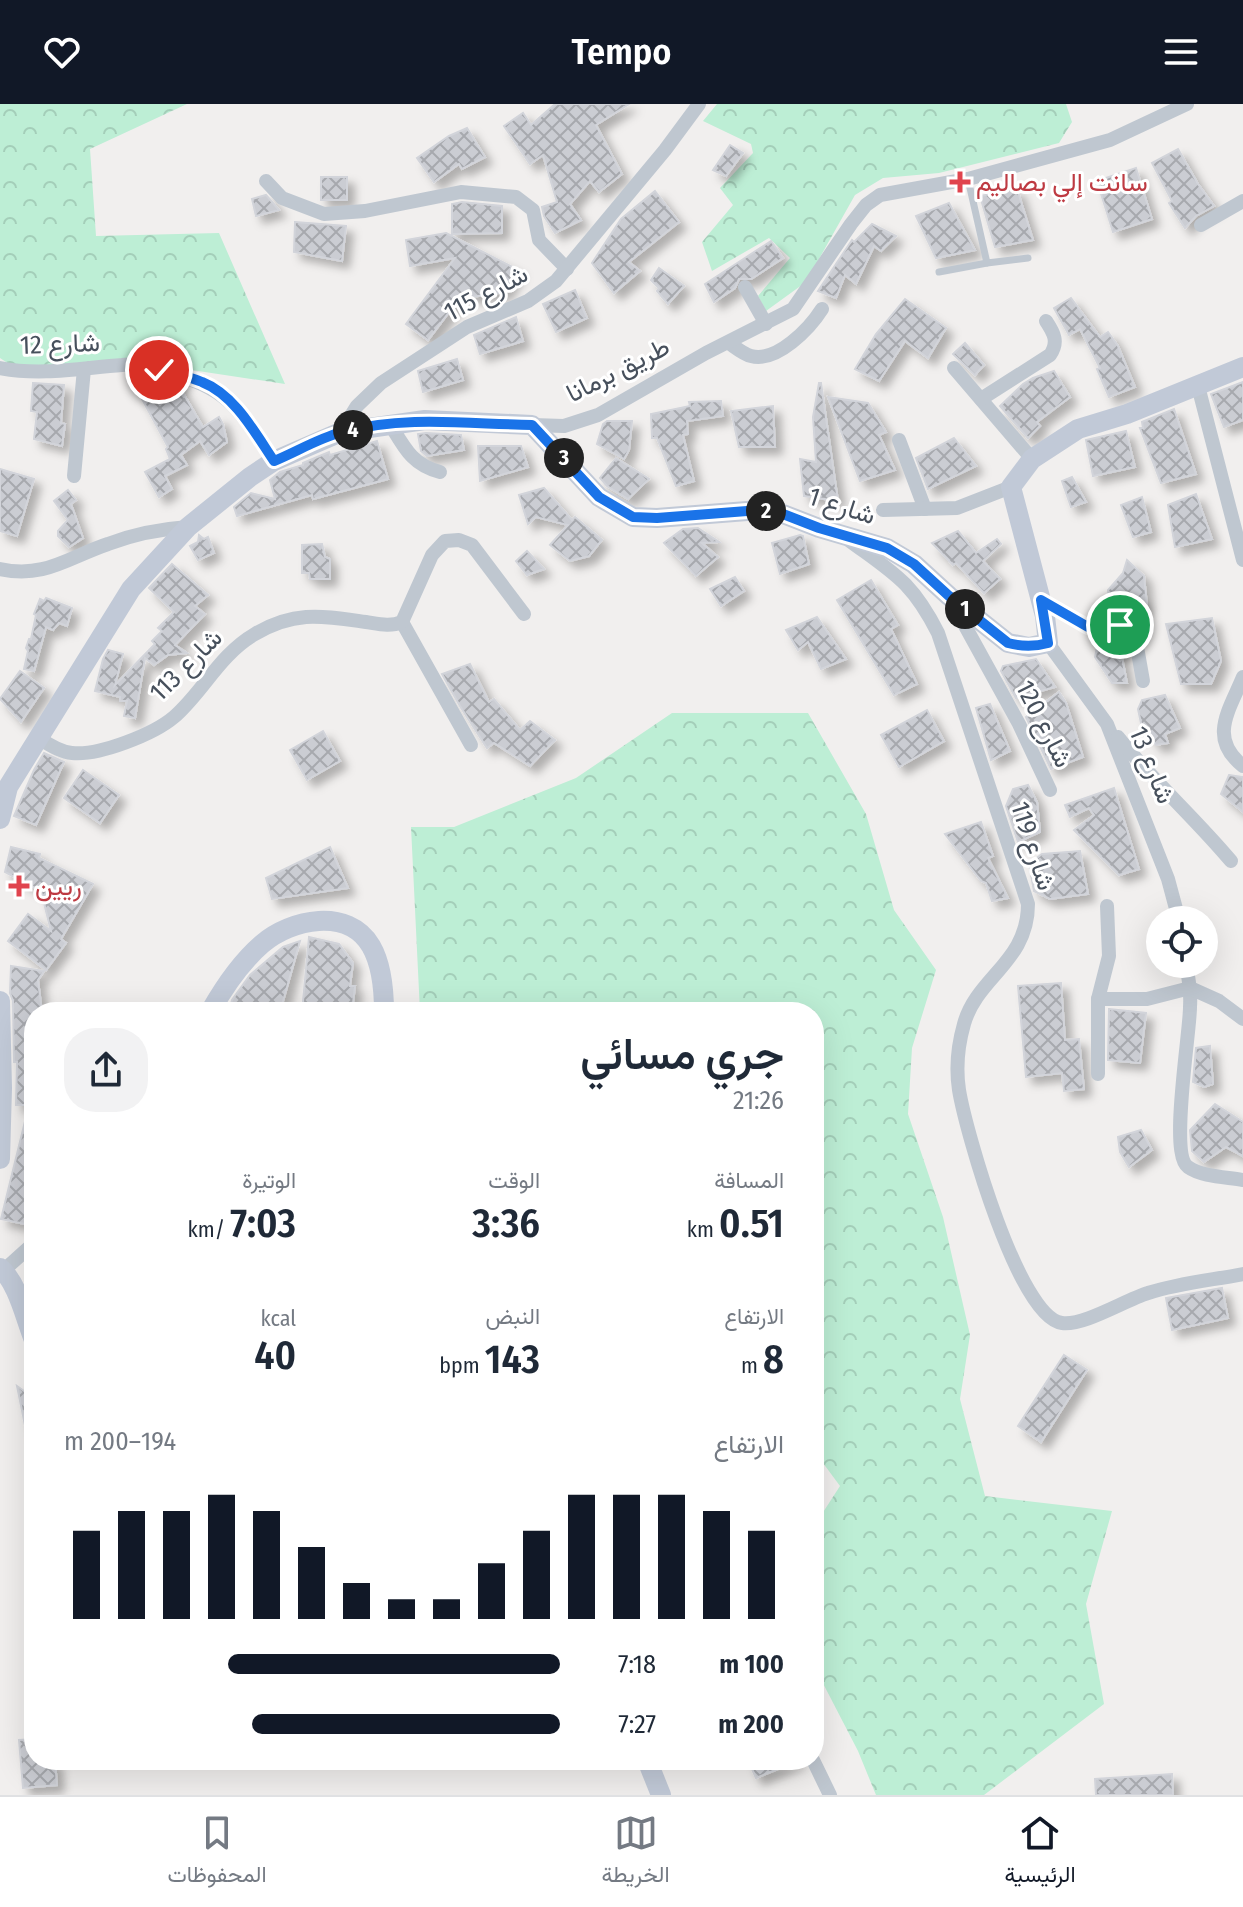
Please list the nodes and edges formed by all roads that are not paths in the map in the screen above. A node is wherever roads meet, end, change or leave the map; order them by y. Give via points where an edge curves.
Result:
1 (699, 104) edge
2 (1187, 104) edge
3 (968, 179) junction
4 (266, 181) dead end
5 (1243, 201) edge
6 (1201, 225) dead end
7 (1028, 258) dead end
8 (987, 263) junction
9 (567, 269) junction
10 (939, 272) dead end
11 (745, 287) dead end
12 (822, 309) dead end
13 (1046, 321) dead end
14 (766, 324) junction
15 (729, 343) junction
16 (1243, 367) edge
17 (0, 368) edge
18 (954, 368) dead end
19 (84, 369) junction
20 (1198, 386) junction
21 (981, 399) junction
22 (390, 424) junction
23 (532, 425) junction
24 (341, 432) junction
25 (899, 440) dead end
26 (1032, 459) junction
27 (274, 461) junction
28 (440, 472) dead end
29 (74, 476) dead end
30 (1011, 487) junction
31 (925, 509) junction
32 (883, 510) dead end
33 (188, 527) junction
34 (840, 534) junction
35 (1243, 560) edge
36 (0, 569) edge
37 (949, 596) junction
38 (1041, 600) junction
39 (524, 614) dead end
40 (402, 622) junction
41 (1048, 643) junction
42 (1243, 677) edge
43 (1143, 681) dead end
44 (1107, 724) junction
45 (39, 738) junction
46 (471, 745) dead end
47 (1243, 766) edge
48 (1050, 790) dead end
49 (4, 791) edge
50 (0, 819) edge
51 (1231, 861) dead end
52 (1107, 906) dead end
53 (1175, 906) edge
54 (1188, 978) edge
55 (1190, 988) junction
56 (1098, 999) junction
57 (0, 1001) edge
58 (215, 1002) edge
59 (383, 1002) edge
60 (1243, 1019) edge
61 (1098, 1074) dead end
62 (0, 1159) edge
63 (1243, 1180) edge
64 (24, 1251) edge
65 (2, 1269) edge
66 (1243, 1274) edge
67 (24, 1318) edge
68 (651, 1770) edge
69 (818, 1770) edge
70 (661, 1795) edge
71 (830, 1795) edge

1 - 9 street, شارع 115
2 - 3 street, طريق برمانا via 1110,140
3 - 8 lane
3 - 14 street, طريق برمانا via 899,190 866,205 793,309
4 - 9 street via 282,198 324,214 461,192 516,197 533,210 539,240
5 - 6 street
7 - 8 lane
8 - 10 lane
9 - 24 street, شارع 115 via 542,293 467,327 381,383 357,406
11 - 14 street
12 - 15 street via 810,328 770,354 751,356
13 - 21 street via 1056,339 1050,355
14 - 15 street, طريق برمانا
15 - 23 street, طريق برمانا via 598,415 564,426
16 - 20 street
17 - 19 street, شارع 12
18 - 21 street
19 - 27 street, شارع 12 via 125,364 201,381 243,416
19 - 29 street
20 - 26 street via 1078,429
20 - 35 street
21 - 26 street
22 - 23 street, طريق برمانا via 425,420
22 - 24 street, طريق برمانا
22 - 28 street via 414,461
23 - 34 street, شارع 1 via 599,497 633,517 760,510
24 - 27 street, طريق برمانا
25 - 31 street
26 - 30 street
27 - 33 street, طريق برمانا
30 - 31 street via 957,508
30 - 38 street
31 - 32 street
33 - 36 street via 133,535 39,571
33 - 45 street, طريق برمانا via 131,589
34 - 37 street, شارع 1 via 887,548
34 - 66 street, شارع 119 via 907,585 938,633 1028,904 1021,943 965,1021 958,1064 958,1088 972,1143 1016,1272 1047,1318 1062,1323 1148,1293
37 - 41 street, شارع 1 via 1008,643
37 - 48 street, شارع 120
38 - 41 street
38 - 43 street via 1088,627 1124,627 1137,647
39 - 40 street via 472,545 452,539 432,555
40 - 45 street, شارع 113 via 289,618 238,645 174,717 125,742 72,753
40 - 46 street
41 - 44 street, شارع 13
42 - 47 street via 1222,736 1227,751
44 - 51 street
44 - 53 street, شارع 13
45 - 49 street
49 - 50 street
52 - 56 street via 1109,956
54 - 55 street
55 - 56 street via 1147,999
55 - 60 street
55 - 63 street via 1182,1159 1188,1167
56 - 61 street
57 - 62 street
58 - 59 street via 226,982 263,943 287,928 331,920 348,925 370,944 381,973
64 - 65 street
65 - 67 street
68 - 70 street
69 - 71 street

